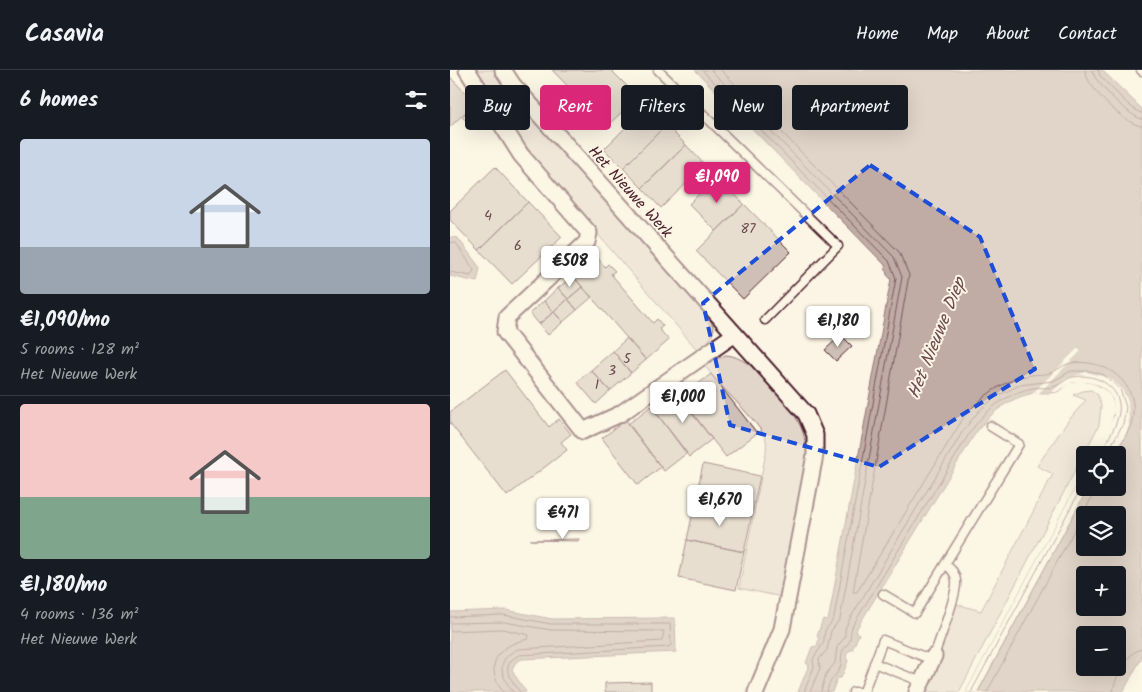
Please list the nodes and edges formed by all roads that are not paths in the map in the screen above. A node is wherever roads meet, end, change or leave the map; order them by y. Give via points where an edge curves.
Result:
1 (468, 70) edge
2 (503, 70) edge
3 (658, 70) edge
4 (765, 320) dead end
5 (735, 334) junction
6 (990, 426) dead end
7 (945, 565) junction
8 (883, 594) dead end
9 (933, 658) junction
10 (874, 663) junction
11 (920, 687) edge
12 (756, 692) edge
13 (853, 692) edge
14 (864, 692) edge

1 - 5 street via 521,155 589,233 587,242 508,317 505,332 583,431 620,414
2 - 5 street, Het Nieuwe Werk
3 - 4 lane via 838,246
5 - 12 street, Het Nieuwe Werk via 806,414 815,436 815,455 782,630
6 - 7 lane via 1019,444
7 - 8 lane via 915,614
7 - 9 lane via 954,574 956,588
9 - 10 lane via 883,640
9 - 11 street
10 - 11 lane
10 - 14 lane
13 - 14 lane

